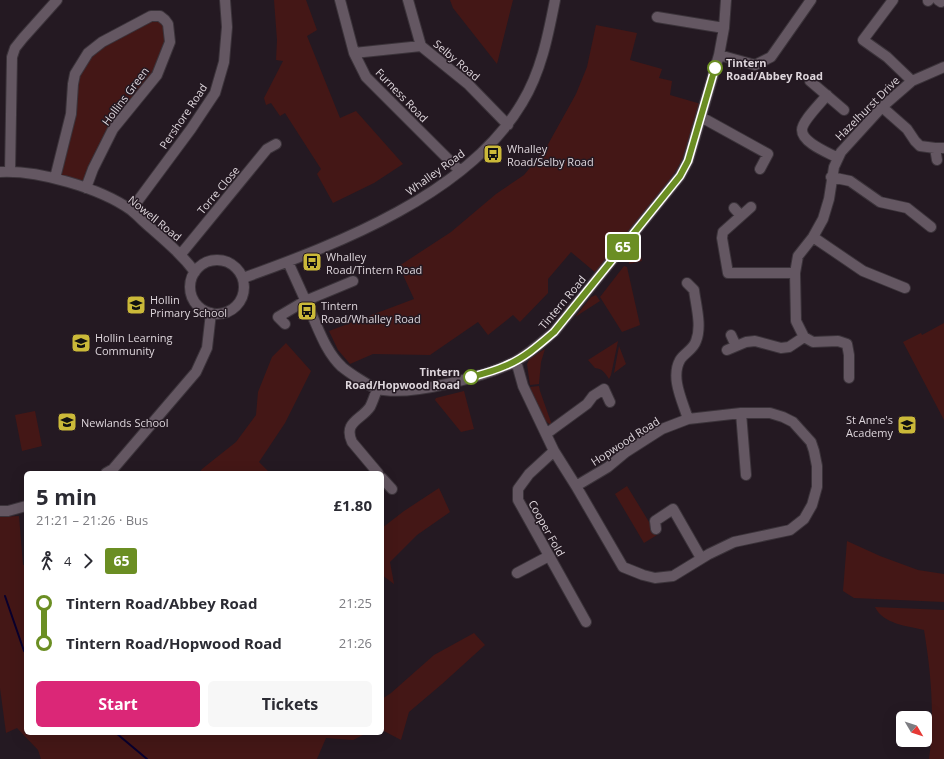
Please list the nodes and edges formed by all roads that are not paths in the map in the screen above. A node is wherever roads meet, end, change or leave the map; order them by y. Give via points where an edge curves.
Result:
1 (57, 0) edge
2 (225, 0) edge
3 (340, 0) edge
4 (408, 0) edge
5 (555, 0) edge
6 (726, 0) edge
7 (811, 0) edge
8 (893, 0) edge
9 (657, 18) dead end
10 (724, 28) junction
11 (421, 46) junction
12 (354, 53) junction
13 (719, 55) junction
14 (944, 67) edge
15 (810, 81) dead end
16 (912, 81) junction
17 (828, 95) junction
18 (882, 107) junction
19 (844, 110) dead end
20 (701, 117) junction
21 (508, 125) junction
22 (276, 144) dead end
23 (940, 148) edge
24 (838, 158) junction
25 (937, 160) dead end
26 (760, 169) dead end
27 (460, 171) junction
28 (5, 172) edge
29 (831, 177) junction
30 (55, 178) junction
31 (86, 188) junction
32 (751, 207) dead end
33 (131, 210) junction
34 (931, 227) dead end
35 (813, 236) junction
36 (181, 254) junction
37 (288, 262) junction
38 (195, 272) junction
39 (796, 273) junction
40 (243, 278) junction
41 (353, 281) dead end
42 (687, 283) dead end
43 (905, 288) dead end
44 (305, 301) junction
45 (211, 312) junction
46 (284, 324) dead end
47 (731, 335) dead end
48 (804, 337) junction
49 (516, 361) junction
50 (848, 378) dead end
51 (377, 389) junction
52 (610, 402) dead end
53 (741, 413) junction
54 (688, 419) junction
55 (546, 434) junction
56 (554, 451) junction
57 (110, 471) edge
58 (372, 471) edge
59 (746, 475) dead end
60 (384, 480) edge
61 (576, 486) junction
62 (392, 489) dead end
63 (24, 507) edge
64 (0, 511) edge
65 (656, 530) dead end
66 (549, 556) junction
67 (701, 558) junction
68 (517, 573) dead end
69 (586, 622) dead end

1 - 28 street via 15,48 12,57
2 - 33 street, Pershore Road via 227,27 224,62 215,93
3 - 12 street, Furness Road
4 - 11 street
5 - 21 street, Whalley Road via 545,50 534,80
6 - 10 street, Tintern Road
7 - 13 street via 771,57 755,65
8 - 16 street via 863,40 887,57
9 - 10 street
10 - 13 street, Tintern Road
11 - 12 street, Selby Road
11 - 21 street, Selby Road via 468,84
12 - 27 street, Furness Road via 366,77
13 - 20 street, Tintern Road
14 - 16 street, Hazelhurst Drive
15 - 17 street
16 - 18 street, Hazelhurst Drive
17 - 19 street
17 - 24 street via 805,122 802,130 808,142
18 - 23 street via 907,129 920,146
18 - 24 street, Hazelhurst Drive
20 - 26 street via 770,150
20 - 49 street, Tintern Road via 688,161 680,176 554,332
21 - 27 street, Whalley Road
22 - 36 street, Torre Close via 267,150
23 - 25 street
24 - 29 street, Hazelhurst Drive
27 - 37 street, Whalley Road via 420,200 372,226
28 - 30 street, Nowell Road
29 - 34 street via 850,181 880,202 907,208 925,216
29 - 35 street, Hazelhurst Drive via 824,219
30 - 31 street, Nowell Road
30 - 31 street, Hollins Green via 71,114 75,74 88,54 102,42 151,16 160,16 168,24 170,42 157,75 113,129
31 - 33 street, Nowell Road
32 - 39 street via 738,212 723,232 727,277
33 - 36 street, Nowell Road
35 - 39 street, Hazelhurst Drive via 798,256
35 - 43 street via 863,271 893,279
36 - 38 street, Nowell Road
37 - 40 street, Whalley Road
37 - 44 street, Tintern Road
38 - 40 street via 208,261 221,260 233,265
38 - 45 street via 192,279 192,296 202,309
39 - 48 street, Hazelhurst Drive via 796,321
40 - 45 street via 243,294 237,305 227,312
41 - 44 street
42 - 54 street via 694,290 698,330 696,341 690,351 680,360 677,386
44 - 46 street via 278,317
44 - 51 street, Tintern Road via 328,350 337,361 356,377
45 - 57 street via 207,348 196,372
47 - 48 street via 732,348 754,341 781,348 789,347
48 - 50 street via 813,342 838,341 847,344
49 - 51 street, Tintern Road via 462,380 425,388 400,391
49 - 55 street, Hopwood Road via 523,386
51 - 58 street via 369,408 355,421 349,431 349,437
52 - 55 street via 604,389
53 - 54 street, Hopwood Road
53 - 59 street
53 - 67 street, Hopwood Road via 770,413 783,416 814,442 817,487 812,505 804,519 790,530 734,542
54 - 61 street, Hopwood Road via 662,429
55 - 56 street, Hopwood Road
56 - 61 street, Hopwood Road
56 - 66 street, Cooper Fold via 529,474 518,489 518,500
60 - 62 street
61 - 67 street, Hopwood Road via 623,567 655,578 673,576
63 - 64 street
65 - 67 street via 655,521 673,509
66 - 68 street
66 - 69 street, Cooper Fold

